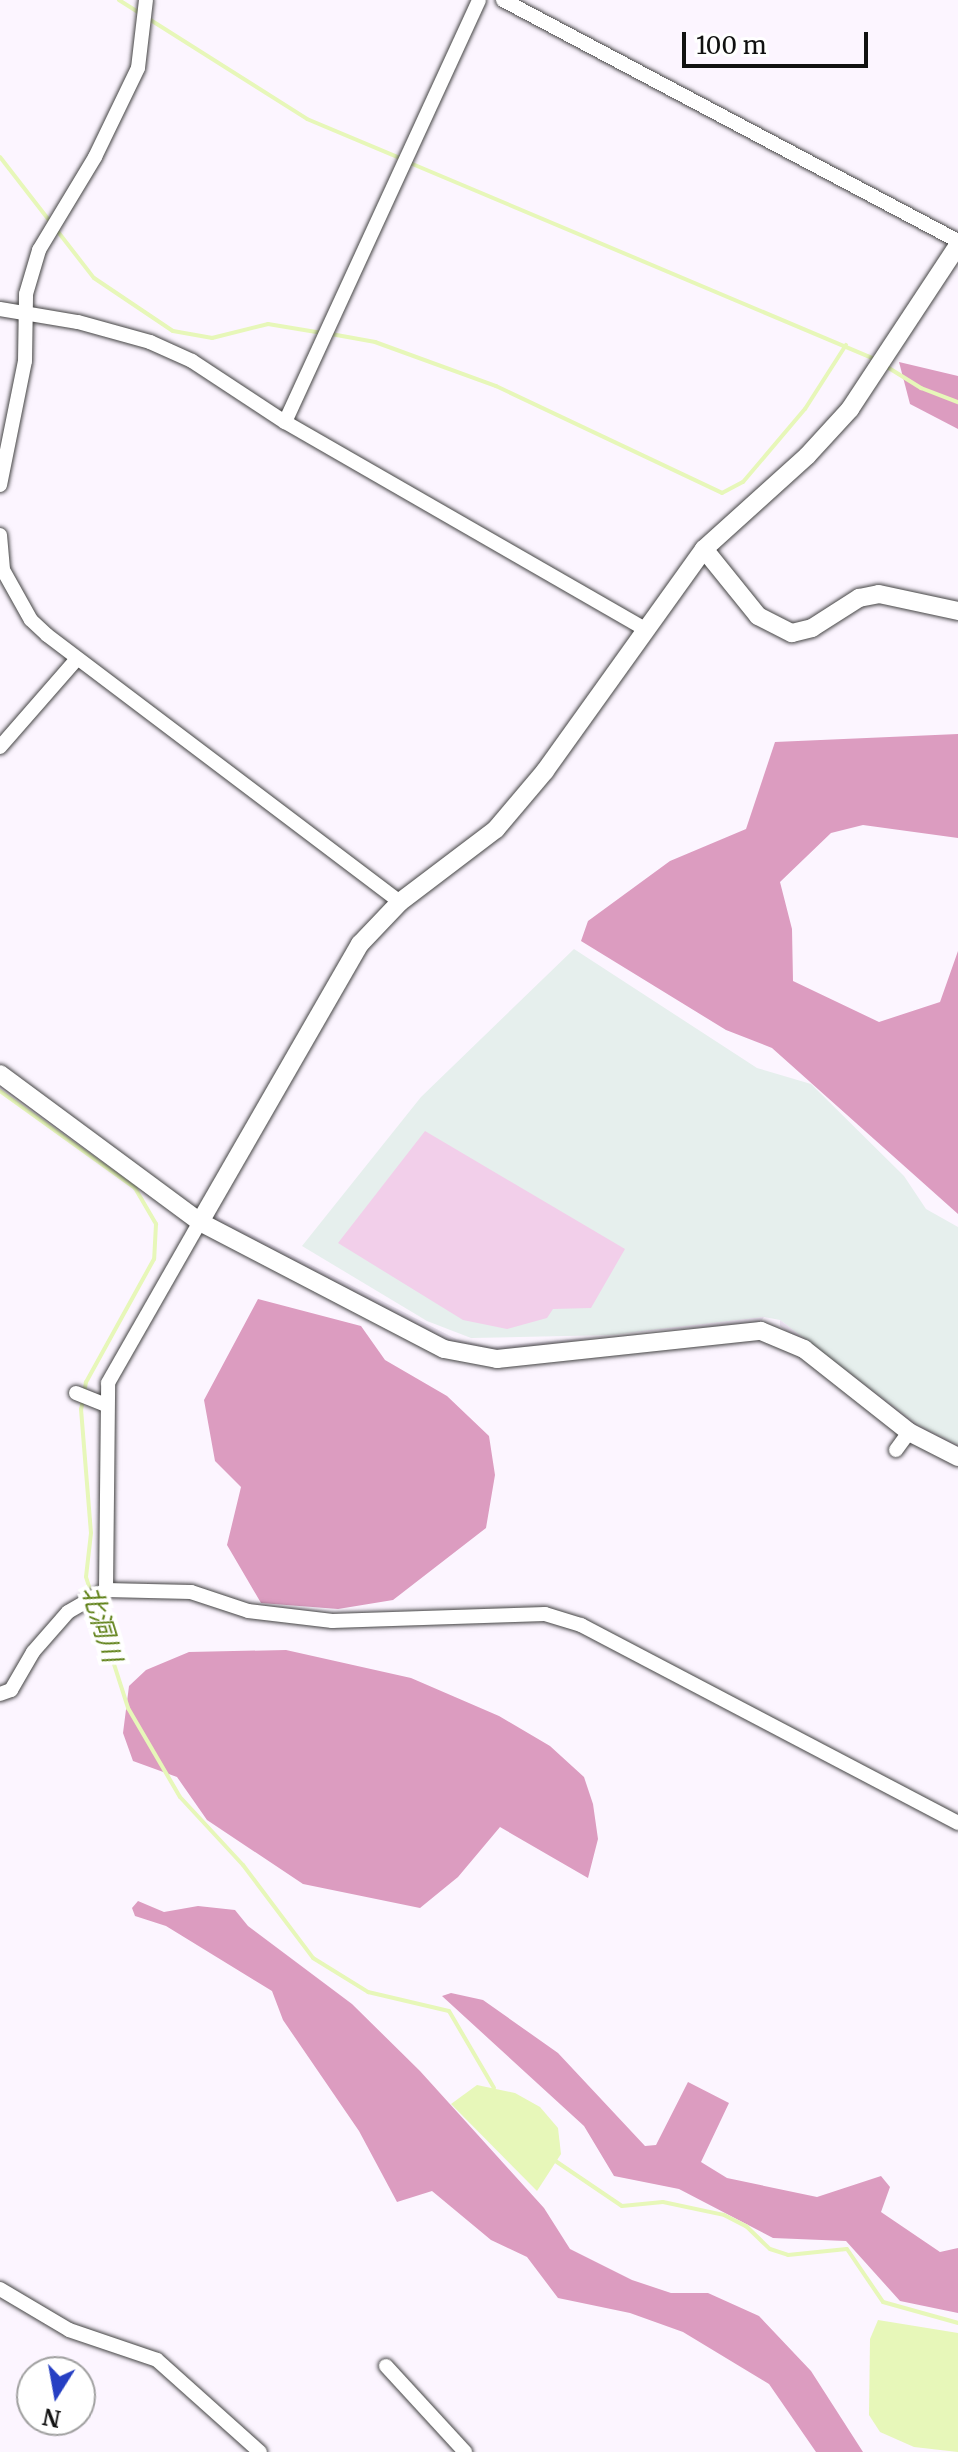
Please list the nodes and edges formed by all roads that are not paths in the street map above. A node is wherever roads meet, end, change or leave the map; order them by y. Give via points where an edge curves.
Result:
1 (146, 0) edge
2 (479, 0) edge
3 (503, 0) edge
4 (958, 243) edge
5 (0, 309) edge
6 (25, 315) junction
7 (285, 422) junction
8 (0, 485) edge
9 (0, 535) edge
10 (704, 549) junction
11 (2, 570) edge
12 (958, 611) edge
13 (643, 628) junction
14 (76, 660) junction
15 (0, 747) edge
16 (400, 902) junction
17 (0, 1074) edge
18 (200, 1222) junction
19 (76, 1393) dead end
20 (105, 1405) junction
21 (909, 1432) junction
22 (896, 1450) dead end
23 (958, 1457) edge
24 (106, 1590) junction
25 (0, 1694) edge
26 (956, 1819) edge
27 (0, 2289) edge
28 (386, 2366) dead end
29 (260, 2452) edge
30 (465, 2452) edge

1 - 6 street via 138,68 95,157 39,250
2 - 7 street
3 - 4 street
4 - 10 street via 850,409 807,456
5 - 6 street
6 - 7 street via 78,322 150,342 192,361
6 - 8 street via 25,361
7 - 13 street
9 - 11 street
10 - 12 street via 758,616 792,633 812,628 859,598 879,594
10 - 13 street
11 - 14 street via 31,620
13 - 16 street via 545,771 496,829
14 - 15 street
14 - 16 street
16 - 18 street via 345,963
17 - 18 street
18 - 20 street via 140,1321 108,1383
18 - 21 street via 444,1349 474,1357 497,1359 743,1331 771,1334 804,1349
19 - 20 street
20 - 24 street
21 - 22 street
21 - 23 street
24 - 25 street via 68,1612 33,1652 11,1690
24 - 26 street via 191,1592 248,1611 332,1621 545,1614 581,1625
27 - 29 street via 69,2330 157,2360
28 - 30 street

